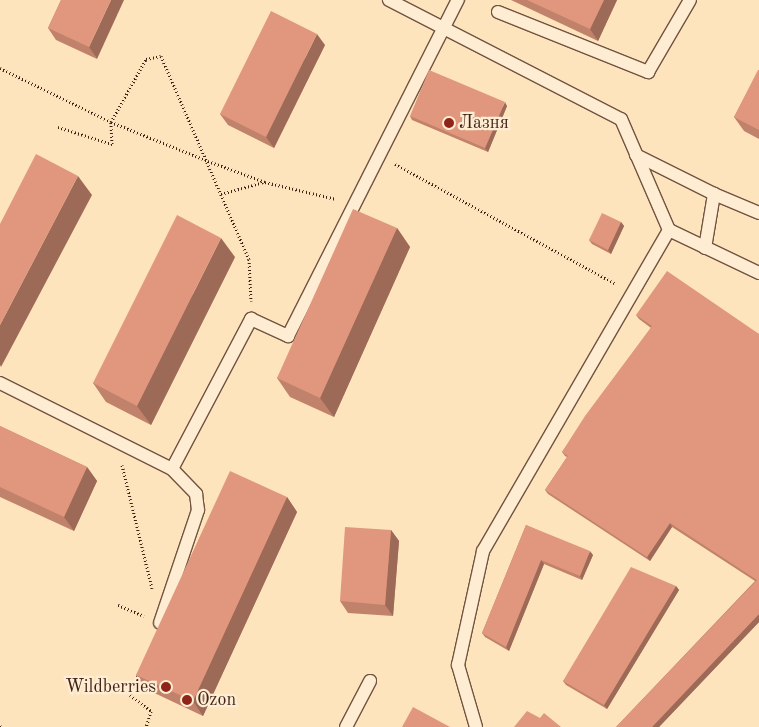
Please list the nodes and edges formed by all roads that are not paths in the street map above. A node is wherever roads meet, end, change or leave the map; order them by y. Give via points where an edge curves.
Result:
1 (390, 0) edge
2 (458, 0) edge
3 (690, 0) edge
4 (498, 12) dead end
5 (444, 27) junction
6 (636, 154) junction
7 (714, 194) junction
8 (759, 213) edge
9 (669, 230) junction
10 (705, 248) junction
11 (759, 273) edge
12 (0, 382) edge
13 (172, 469) junction
14 (160, 624) edge
15 (370, 681) dead end
16 (347, 727) edge
17 (476, 727) edge

1 - 5 lane
2 - 5 lane
3 - 4 lane via 648,72
5 - 6 lane via 621,119
5 - 13 lane via 288,336 252,319
6 - 7 lane
6 - 9 lane
7 - 8 lane
7 - 10 lane
9 - 10 lane
9 - 17 lane via 483,551 458,665
10 - 11 lane
12 - 13 lane
13 - 14 lane via 196,494 198,510
15 - 16 lane

